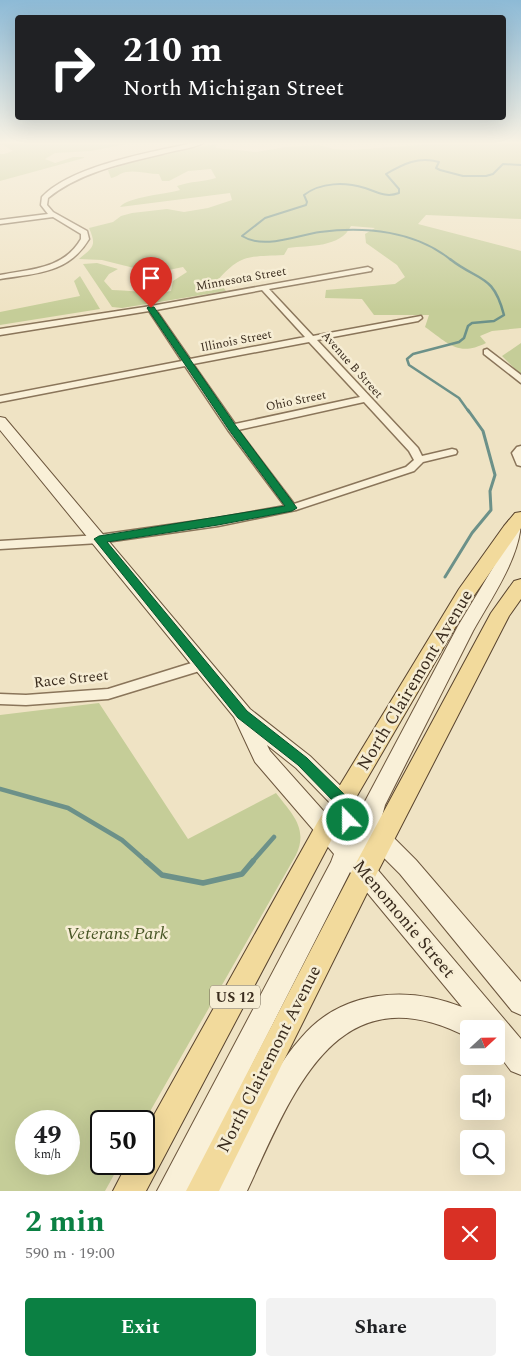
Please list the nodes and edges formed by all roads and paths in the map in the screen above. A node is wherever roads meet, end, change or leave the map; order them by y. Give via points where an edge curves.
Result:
1 (44, 199) edge
2 (55, 215) junction
3 (0, 222) edge
4 (368, 269) dead end
5 (0, 277) edge
6 (264, 288) junction
7 (151, 308) junction
8 (418, 318) dead end
9 (0, 332) edge
10 (312, 339) junction
11 (487, 352) dead end
12 (188, 363) junction
13 (521, 380) edge
14 (0, 399) edge
15 (366, 400) junction
16 (0, 421) edge
17 (232, 428) junction
18 (521, 449) edge
19 (452, 452) dead end
20 (419, 460) junction
21 (521, 463) edge
22 (292, 508) junction
23 (518, 521) edge
24 (99, 539) junction
25 (0, 545) edge
26 (520, 584) edge
27 (201, 665) junction
28 (0, 699) edge
29 (243, 714) junction
30 (342, 801) junction
31 (326, 830) junction
32 (374, 833) junction
33 (356, 862) junction
34 (521, 1002) edge
35 (488, 1020) edge
36 (460, 1021) edge
37 (505, 1041) edge
38 (505, 1048) edge
39 (521, 1061) edge
40 (155, 1144) edge
41 (138, 1175) edge
42 (129, 1191) edge
43 (172, 1191) edge
44 (202, 1191) edge
45 (231, 1191) edge

1 - 2 street via 47,209
2 - 3 street
2 - 5 street via 84,233 85,239 75,256 57,266
4 - 6 street, Minnesota Street
6 - 7 street, Minnesota Street
6 - 10 street, Avenue B Street
7 - 9 street, Minnesota Street
7 - 12 street
8 - 10 street, Illinois Street
10 - 12 street, Illinois Street
10 - 15 street, Avenue B Street
11 - 13 street
12 - 14 street, Illinois Street
12 - 17 street
15 - 17 street, Ohio Street
15 - 20 street, Avenue B Street via 414,450
16 - 24 main road, Menomonie Street
17 - 22 street
18 - 21 street via 517,453
19 - 20 street
20 - 22 street via 410,469 376,482
22 - 24 street
23 - 30 main road, North Clairemont Avenue / US 12 via 466,594
23 - 32 main road via 497,574 377,798
24 - 25 street
24 - 27 main road, Menomonie Street
26 - 32 main road, North Clairemont Avenue
27 - 28 street, Race Street via 108,694
27 - 29 main road, Menomonie Street
29 - 30 main road, Menomonie Street via 302,762
29 - 31 main road, Menomonie Street via 262,756
30 - 31 main road, North Clairemont Avenue / US 12
30 - 32 main road, Menomonie Street
30 - 33 main road
31 - 33 main road, Menomonie Street
31 - 40 main road, North Clairemont Avenue / US 12
32 - 33 main road, North Clairemont Avenue
32 - 34 main road, Menomonie Street via 408,866
33 - 35 main road, Menomonie Street
33 - 43 main road via 342,865
33 - 44 main road, North Clairemont Avenue
36 - 45 main road via 435,1010 411,1006 374,1008 335,1024 319,1037 294,1067
37 - 39 main road, Menomonie Street
38 - 39 main road
41 - 42 main road, North Clairemont Avenue / US 12

